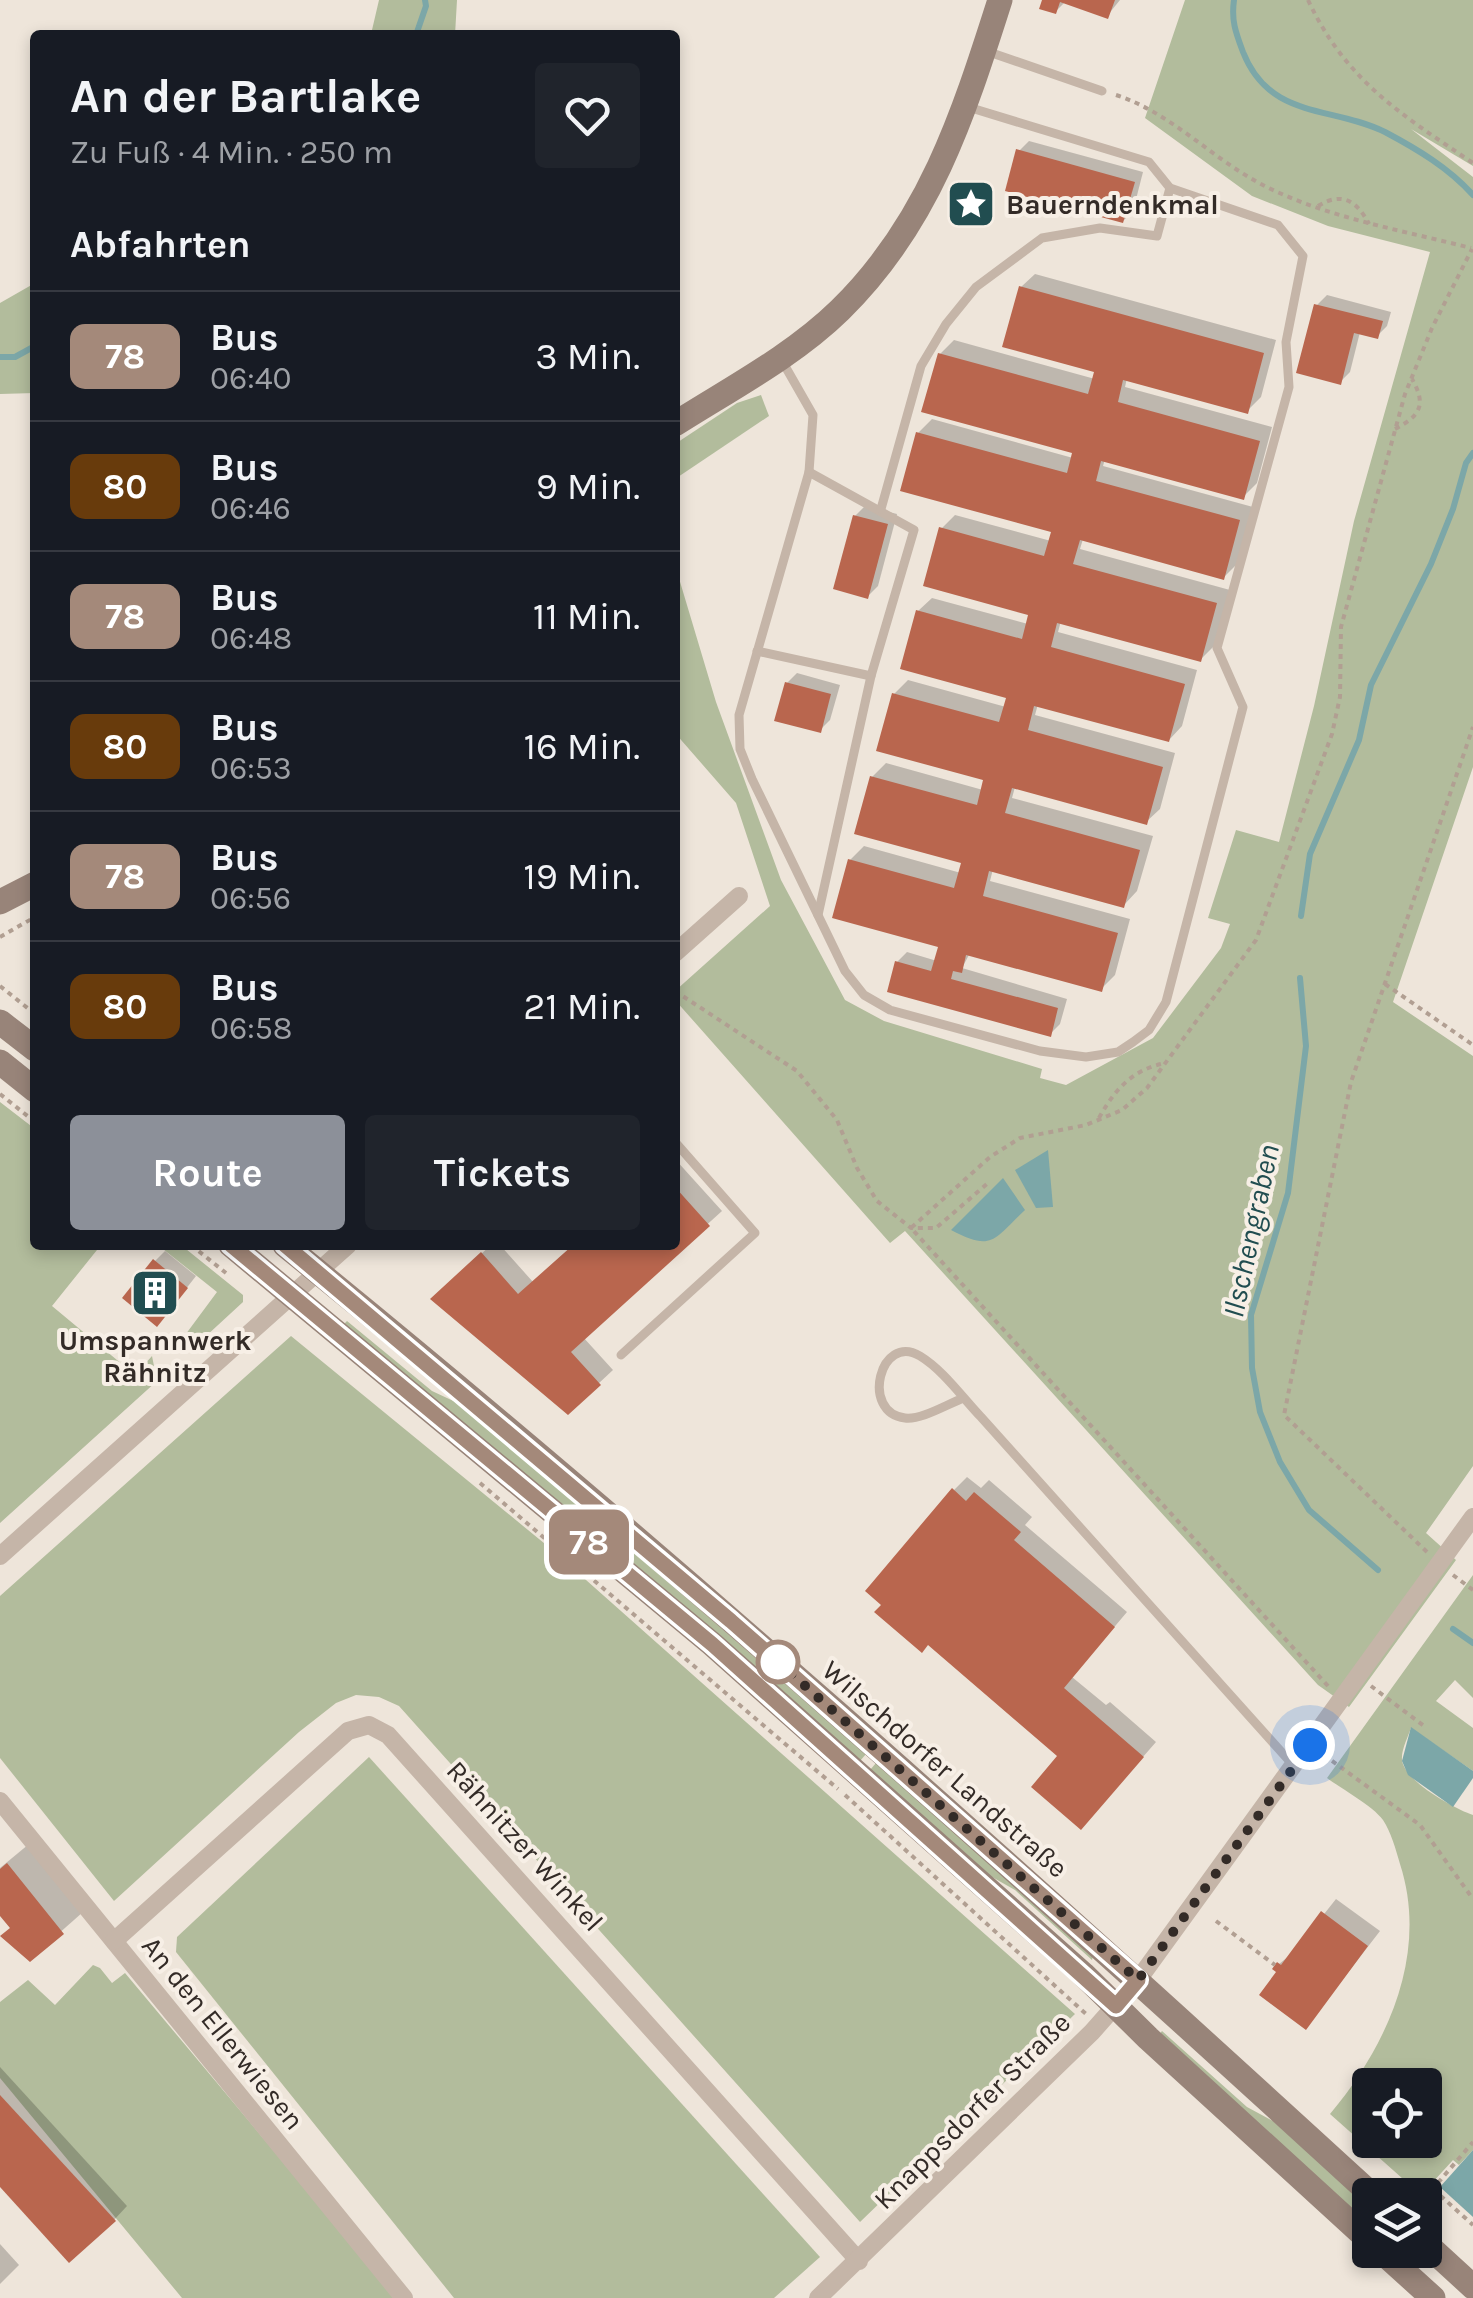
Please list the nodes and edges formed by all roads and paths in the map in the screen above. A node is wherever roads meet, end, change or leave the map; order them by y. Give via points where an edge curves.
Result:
1 (1000, 0) edge
2 (1308, 0) edge
3 (984, 50) junction
4 (1102, 91) joint
5 (965, 106) junction
6 (1473, 163) edge
7 (1170, 188) junction
8 (1318, 206) junction
9 (1370, 225) junction
10 (1472, 248) edge
11 (780, 357) junction
12 (1412, 378) junction
13 (680, 421) edge
14 (1395, 429) junction
15 (809, 472) junction
16 (881, 509) junction
17 (758, 650) junction
18 (870, 676) junction
19 (1473, 727) edge
20 (30, 887) edge
21 (738, 896) dead end
22 (0, 902) edge
23 (818, 918) junction
24 (30, 920) edge
25 (0, 937) edge
26 (680, 948) edge
27 (1385, 984) junction
28 (0, 986) edge
29 (680, 994) edge
30 (30, 1010) edge
31 (0, 1022) edge
32 (30, 1045) edge
33 (1473, 1045) edge
34 (0, 1062) edge
35 (1166, 1063) junction
36 (30, 1086) edge
37 (1098, 1120) junction
38 (680, 1148) edge
39 (988, 1182) dead end
40 (911, 1228) junction
41 (196, 1250) edge
42 (237, 1250) edge
43 (292, 1250) edge
44 (342, 1250) edge
45 (318, 1272) junction
46 (232, 1278) dead end
47 (292, 1295) junction
48 (621, 1355) dead end
49 (964, 1398) junction
50 (469, 1475) dead end
51 (1473, 1517) edge
52 (0, 1556) edge
53 (1439, 1564) junction
54 (1473, 1590) edge
55 (1359, 1678) junction
56 (1344, 1699) junction
57 (1424, 1726) dead end
58 (1310, 1745) junction
59 (1294, 1767) junction
60 (0, 1802) edge
61 (1473, 1899) edge
62 (1216, 1922) dead end
63 (114, 1941) junction
64 (1262, 1941) dead end
65 (1254, 1950) junction
66 (1275, 1965) dead end
67 (1138, 1980) junction
68 (1116, 2006) junction
69 (1098, 2025) junction
70 (1473, 2142) edge
71 (1353, 2178) edge
72 (1442, 2178) edge
73 (1442, 2197) edge
74 (1352, 2224) edge
75 (1473, 2225) edge
76 (1442, 2259) edge
77 (859, 2261) junction
78 (1400, 2268) edge
79 (1473, 2287) edge
80 (404, 2298) edge
81 (818, 2298) edge
82 (1432, 2298) edge

1 - 3 main road
2 - 6 path via 1324,35 1366,86
3 - 4 lane
3 - 5 main road
4 - 8 path via 1172,122 1260,184
5 - 7 lane via 1149,162
5 - 11 main road via 909,227 837,313
7 - 16 lane via 1157,236 1100,228 1042,238 976,287 921,366
7 - 23 lane via 1278,225 1303,256 1286,342 1289,387 1217,648 1243,707 1166,1002 1149,1030 1118,1052 1086,1057 1040,1051 890,1010 864,995
8 - 9 path
8 - 9 path via 1330,198 1354,202
9 - 10 path
10 - 12 path
11 - 13 main road
11 - 15 lane via 813,416
12 - 14 path
12 - 14 path via 1420,407
14 - 35 path via 1341,627 1332,734 1266,917
15 - 16 lane
15 - 17 lane
16 - 18 lane via 914,530
17 - 18 lane
17 - 23 lane via 738,715 740,749
18 - 23 lane
19 - 27 path
20 - 22 main road
21 - 26 street
24 - 25 path
27 - 33 path
27 - 53 path via 1350,1082 1284,1414
28 - 30 path
29 - 40 path via 797,1071 837,1120 877,1201
31 - 32 main road
34 - 36 main road
35 - 37 path via 1122,1110
35 - 37 path via 1127,1080
37 - 40 path via 1020,1138
38 - 48 lane via 755,1233
39 - 40 path via 936,1228
40 - 56 path
41 - 46 path
42 - 47 main road
43 - 45 main road, Wilschdorfer Landstraße
44 - 45 street
45 - 47 street
45 - 67 main road, Wilschdorfer Landstraße via 716,1608
47 - 52 street
47 - 68 main road via 712,1644
49 - 49 lane via 908,1419 893,1414 882,1403 881,1369 904,1352 917,1354
49 - 59 lane
50 - 69 path via 758,1719
51 - 53 street, Knappsdorfer Straße
53 - 54 path
53 - 55 street, Knappsdorfer Straße
55 - 56 street, Knappsdorfer Straße
55 - 57 path
56 - 58 street, Knappsdorfer Straße
58 - 59 street, Knappsdorfer Straße
58 - 61 path via 1420,1825
59 - 67 street, Knappsdorfer Straße
60 - 63 street, An den Ellerwiesen
62 - 65 path
63 - 77 street, Rähnitzer Winkel via 348,1731 369,1724 388,1735
63 - 80 street, An den Ellerwiesen
64 - 65 path
65 - 66 path
67 - 68 street, Knappsdorfer Straße
67 - 71 main road, Wilschdorfer Landstraße
68 - 69 street, Knappsdorfer Straße
68 - 74 main road
69 - 77 street, Knappsdorfer Straße
70 - 72 path
73 - 75 path
76 - 79 main road
77 - 81 street, Knappsdorfer Straße
78 - 82 main road

